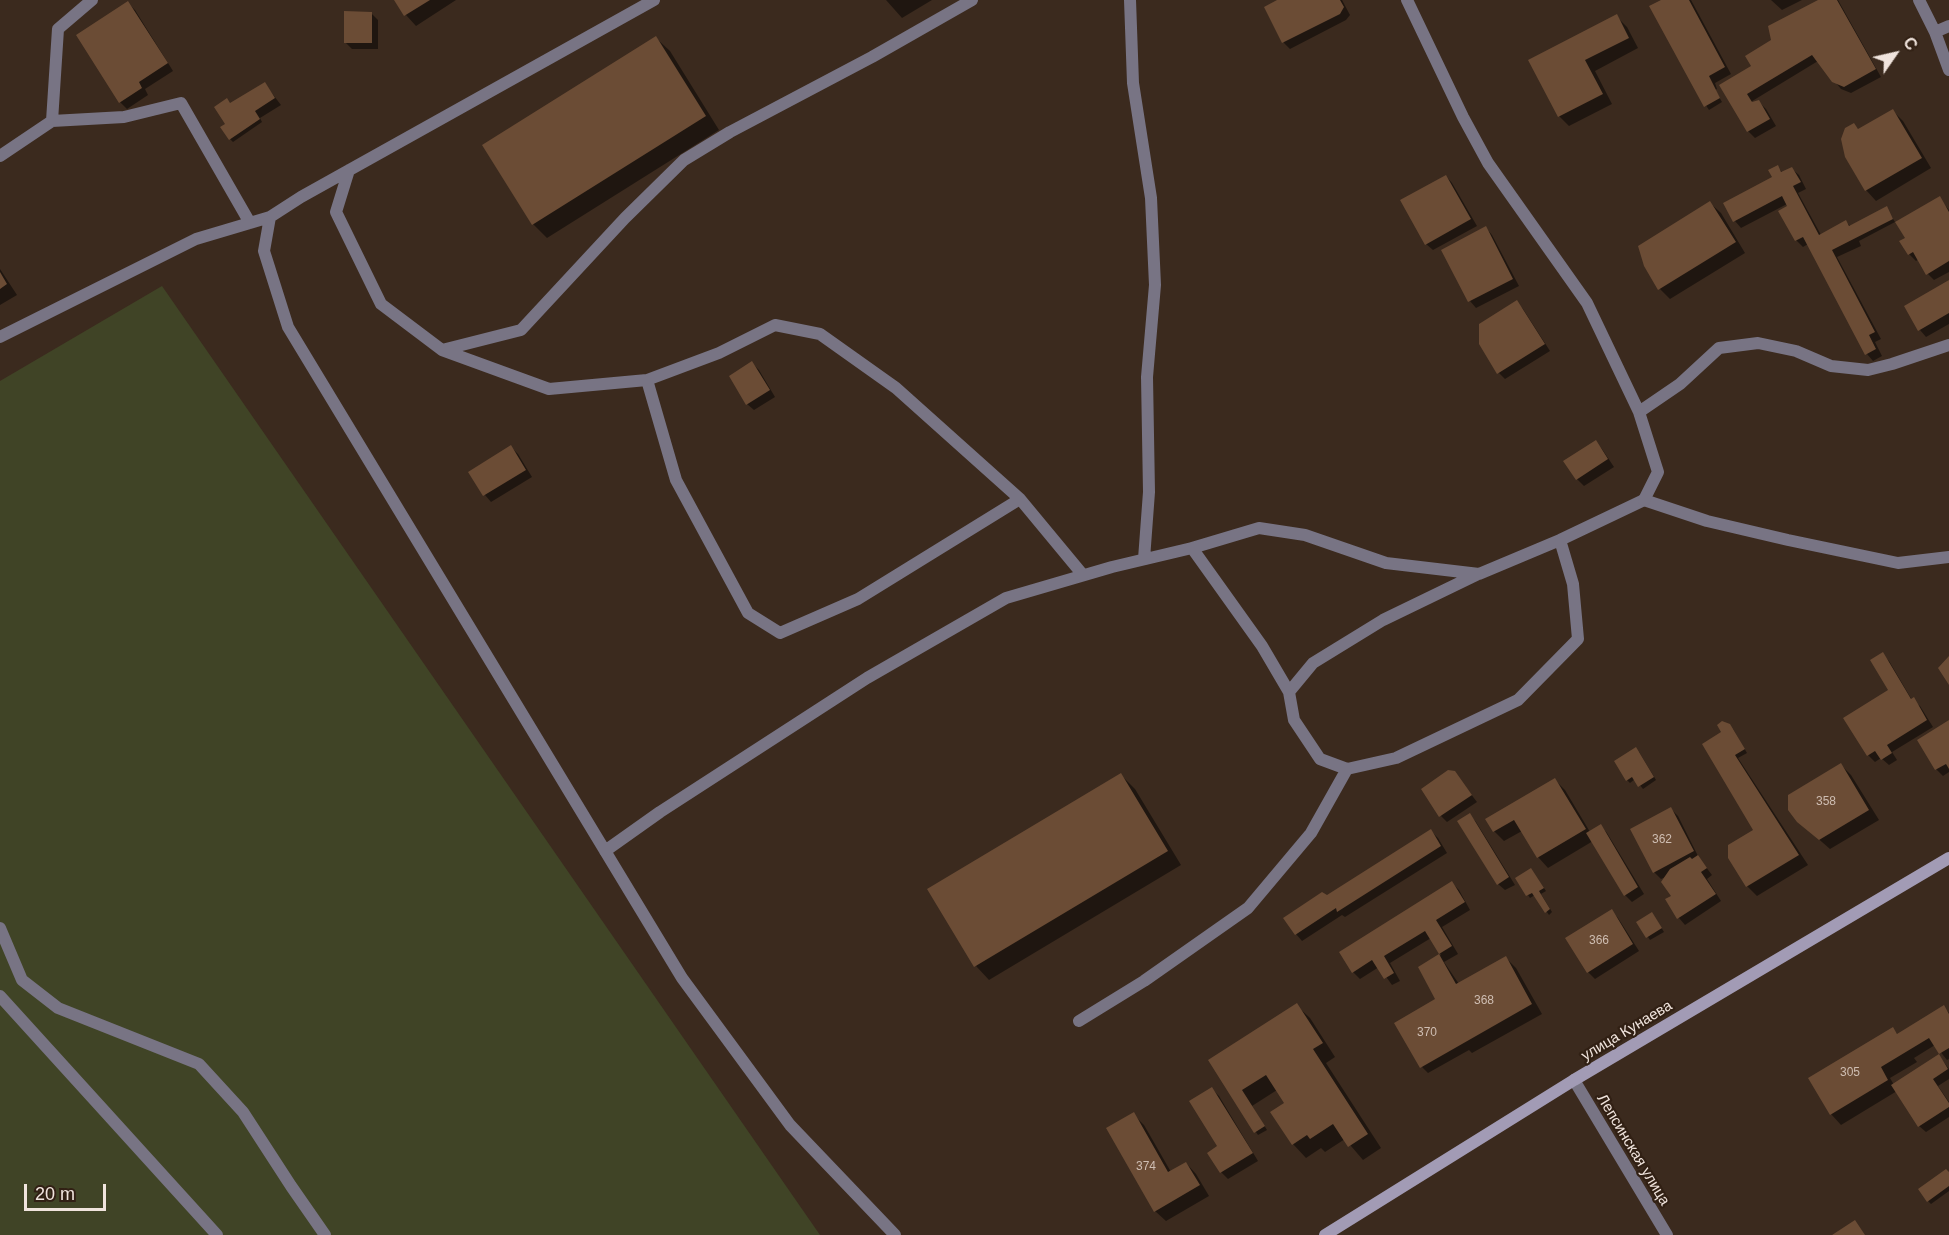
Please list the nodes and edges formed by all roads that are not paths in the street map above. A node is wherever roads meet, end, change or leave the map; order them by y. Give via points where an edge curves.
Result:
1 (92, 0) edge
2 (654, 0) edge
3 (972, 0) edge
4 (1130, 0) edge
5 (1407, 0) edge
6 (1919, 0) edge
7 (1949, 26) edge
8 (1935, 32) junction
9 (1949, 70) edge
10 (52, 121) junction
11 (0, 156) edge
12 (350, 170) junction
13 (270, 217) junction
14 (250, 223) junction
15 (0, 337) edge
16 (1949, 345) edge
17 (442, 350) junction
18 (647, 380) junction
19 (1639, 412) junction
20 (1020, 499) junction
21 (1644, 500) junction
22 (1560, 540) junction
23 (1192, 548) junction
24 (1949, 557) edge
25 (1144, 560) junction
26 (1479, 574) junction
27 (1083, 575) junction
28 (1289, 692) junction
29 (1347, 769) junction
30 (605, 851) junction
31 (1949, 858) edge
32 (0, 928) edge
33 (0, 996) edge
34 (1078, 1021) dead end
35 (1574, 1080) junction
36 (217, 1235) edge
37 (325, 1235) edge
38 (895, 1235) edge
39 (1325, 1235) edge
40 (1667, 1235) edge

1 - 10 street via 58,29
2 - 12 street
3 - 17 street via 684,160 521,330
4 - 25 street via 1133,83 1151,198 1155,285 1147,377 1149,492
5 - 19 street via 1488,163 1587,303
6 - 8 street
7 - 8 street
8 - 9 street
10 - 11 street
10 - 14 street via 124,117 181,103
12 - 13 street
12 - 17 street via 336,212 381,304
13 - 14 street
13 - 30 street via 264,251 288,327
14 - 15 street via 196,240
16 - 19 street via 1868,370 1831,366 1796,351 1758,343 1719,348 1680,384
17 - 18 street via 549,389
18 - 20 street via 719,353 775,326 820,334 896,388
18 - 20 street via 676,480 748,613 780,633 858,599
19 - 21 street via 1658,472
20 - 27 street
21 - 22 street
21 - 24 street via 1707,521 1898,563
22 - 26 street
22 - 29 street via 1573,584 1578,639 1518,700 1396,759
23 - 25 street
23 - 26 street via 1260,528 1305,535 1386,563
23 - 28 street via 1262,646
25 - 27 street
26 - 28 street via 1383,620 1312,663
27 - 30 street via 996,603 867,678
28 - 29 street via 1294,720 1320,759
29 - 34 street via 1311,833 1248,908 1144,981
30 - 38 street via 682,978 790,1125
31 - 35 main road, улица Кунаева
32 - 37 street via 22,980 58,1008 199,1064 243,1112
33 - 36 street
35 - 39 main road, улица Кунаева
35 - 40 street, Лепсинская улица

